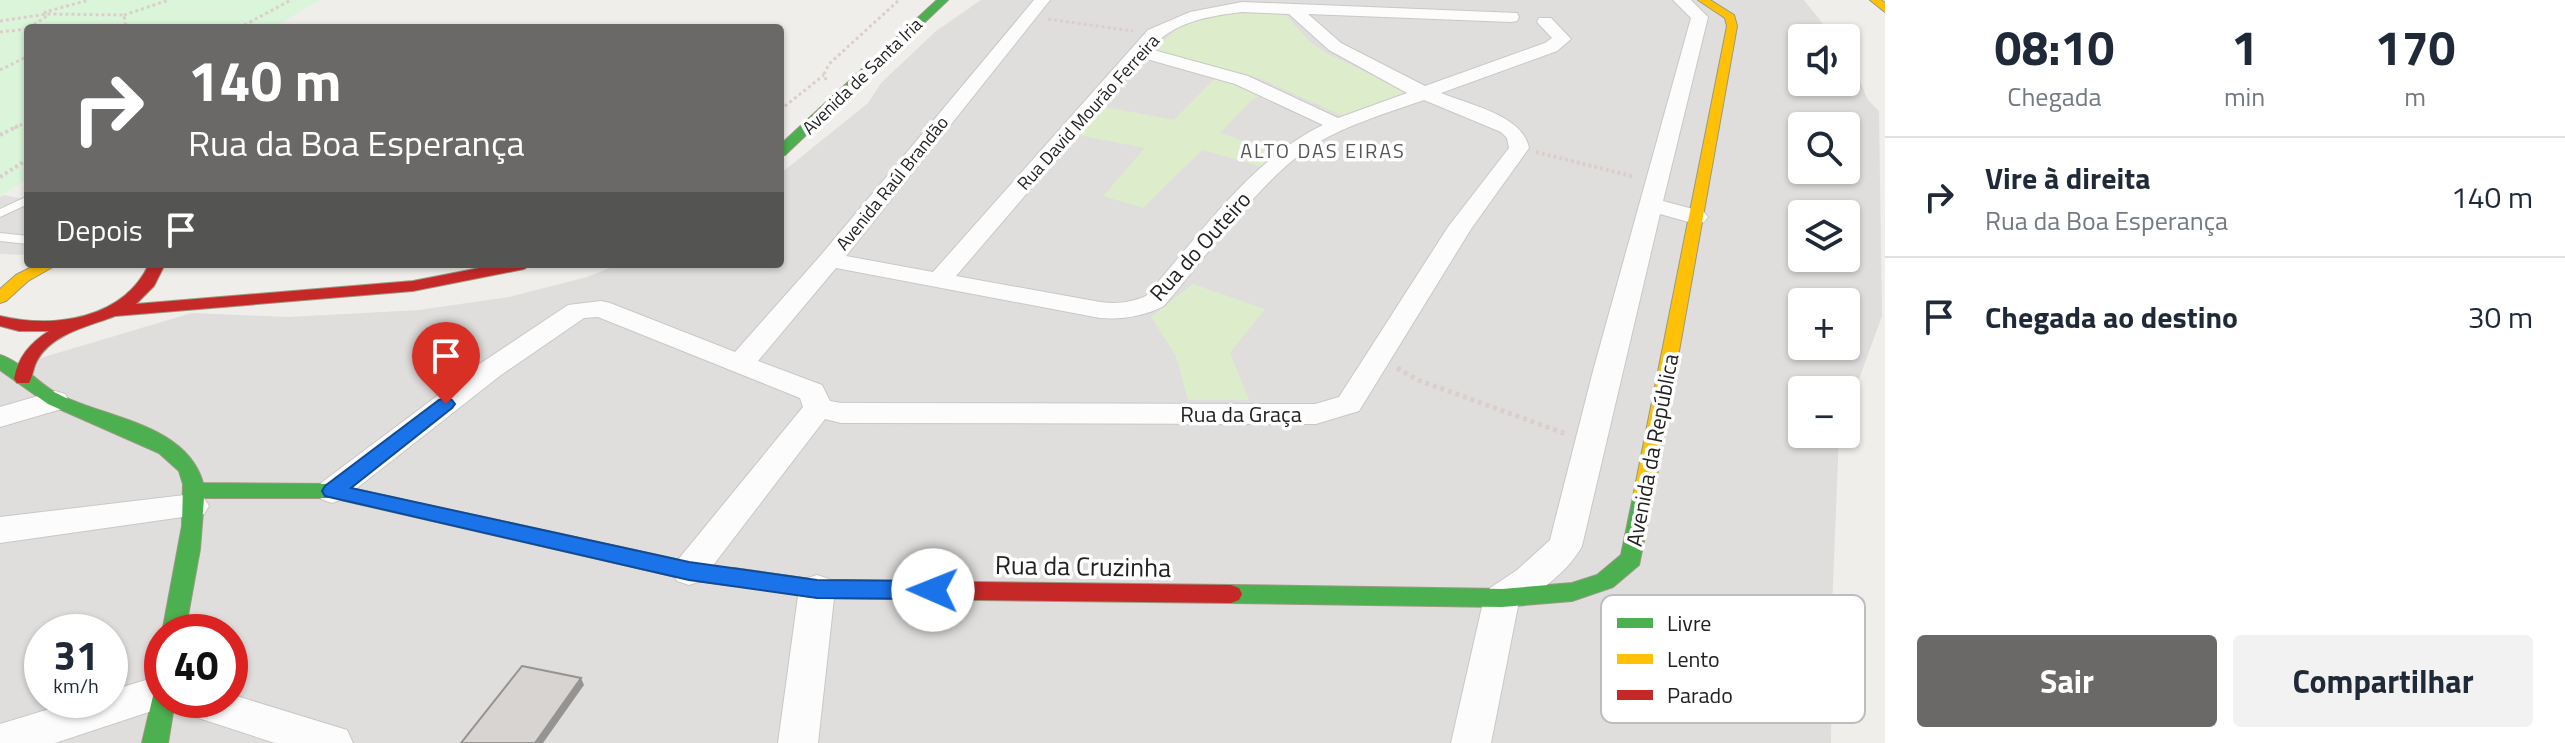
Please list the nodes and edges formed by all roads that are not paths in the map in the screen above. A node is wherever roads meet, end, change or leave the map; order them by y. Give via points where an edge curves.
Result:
1 (943, 0) edge
2 (1042, 0) edge
3 (1681, 0) edge
4 (1703, 0) edge
5 (1875, 0) edge
6 (1293, 8) junction
7 (1885, 9) edge
8 (1529, 14) joint
9 (1140, 52) junction
10 (1429, 93) junction
11 (1337, 125) junction
12 (784, 148) edge
13 (1654, 194) junction
14 (24, 201) edge
15 (24, 211) edge
16 (4, 212) edge
17 (1696, 217) junction
18 (0, 237) edge
19 (24, 240) edge
20 (830, 260) junction
21 (13, 264) dead end
22 (24, 264) edge
23 (42, 268) edge
24 (504, 268) edge
25 (155, 272) edge
26 (939, 280) junction
27 (1, 295) edge
28 (264, 299) junction
29 (110, 311) junction
30 (0, 321) edge
31 (78, 322) junction
32 (0, 361) edge
33 (740, 364) junction
34 (23, 379) junction
35 (55, 401) junction
36 (818, 408) junction
37 (0, 417) edge
38 (332, 491) junction
39 (193, 498) junction
40 (0, 530) edge
41 (689, 571) junction
42 (817, 589) junction
43 (1502, 598) junction
44 (176, 614) edge
45 (144, 698) edge
46 (248, 717) edge
47 (160, 718) edge
48 (0, 742) edge
49 (155, 743) edge
50 (333, 743) edge
51 (798, 743) edge
52 (1471, 743) edge

1 - 12 main road, Avenida de Santa Iria
2 - 20 street, Avenida Raúl Brandão
3 - 13 street via 1700,17
4 - 17 main road, Avenida da República via 1730,17 1732,26
5 - 7 main road
6 - 8 street, Rua David Mourão Ferreira
6 - 9 street, Rua David Mourão Ferreira via 1216,10 1154,34
6 - 10 street via 1332,46
8 - 10 street, Rua do Outeiro via 1562,39
9 - 11 street via 1232,75
9 - 26 street, Rua David Mourão Ferreira
10 - 11 street, Rua do Outeiro
10 - 36 street, Rua da Graça via 1508,128 1517,136 1519,148 1460,227 1349,404 1316,414 841,413
11 - 26 street, Rua do Outeiro via 1306,141 1259,181 1155,301 1141,308 1100,310
13 - 17 street
13 - 43 street via 1565,546
14 - 16 lane
15 - 16 lane
17 - 43 main road, Avenida da República via 1631,559 1620,574 1598,585
18 - 19 lane
20 - 26 street, Rua do Outeiro
20 - 33 street, Avenida Raúl Brandão
21 - 22 main road
23 - 27 main road
24 - 28 main road via 413,286
25 - 28 main road via 216,296
25 - 29 main road via 137,296
28 - 29 main road
29 - 31 main road
30 - 31 main road via 17,328
31 - 34 main road via 42,343 24,363
32 - 34 main road
33 - 36 street via 812,392
33 - 38 street via 601,309 577,311 491,369
34 - 35 main road
35 - 37 street
35 - 39 main road via 166,447 188,465
36 - 41 street
38 - 39 main road, Rua da Cruzinha
38 - 41 main road, Rua da Cruzinha
39 - 40 street
39 - 44 main road
41 - 42 main road, Rua da Cruzinha
42 - 43 main road, Rua da Cruzinha
42 - 51 street
43 - 52 street
45 - 48 street
46 - 50 street
47 - 49 main road

